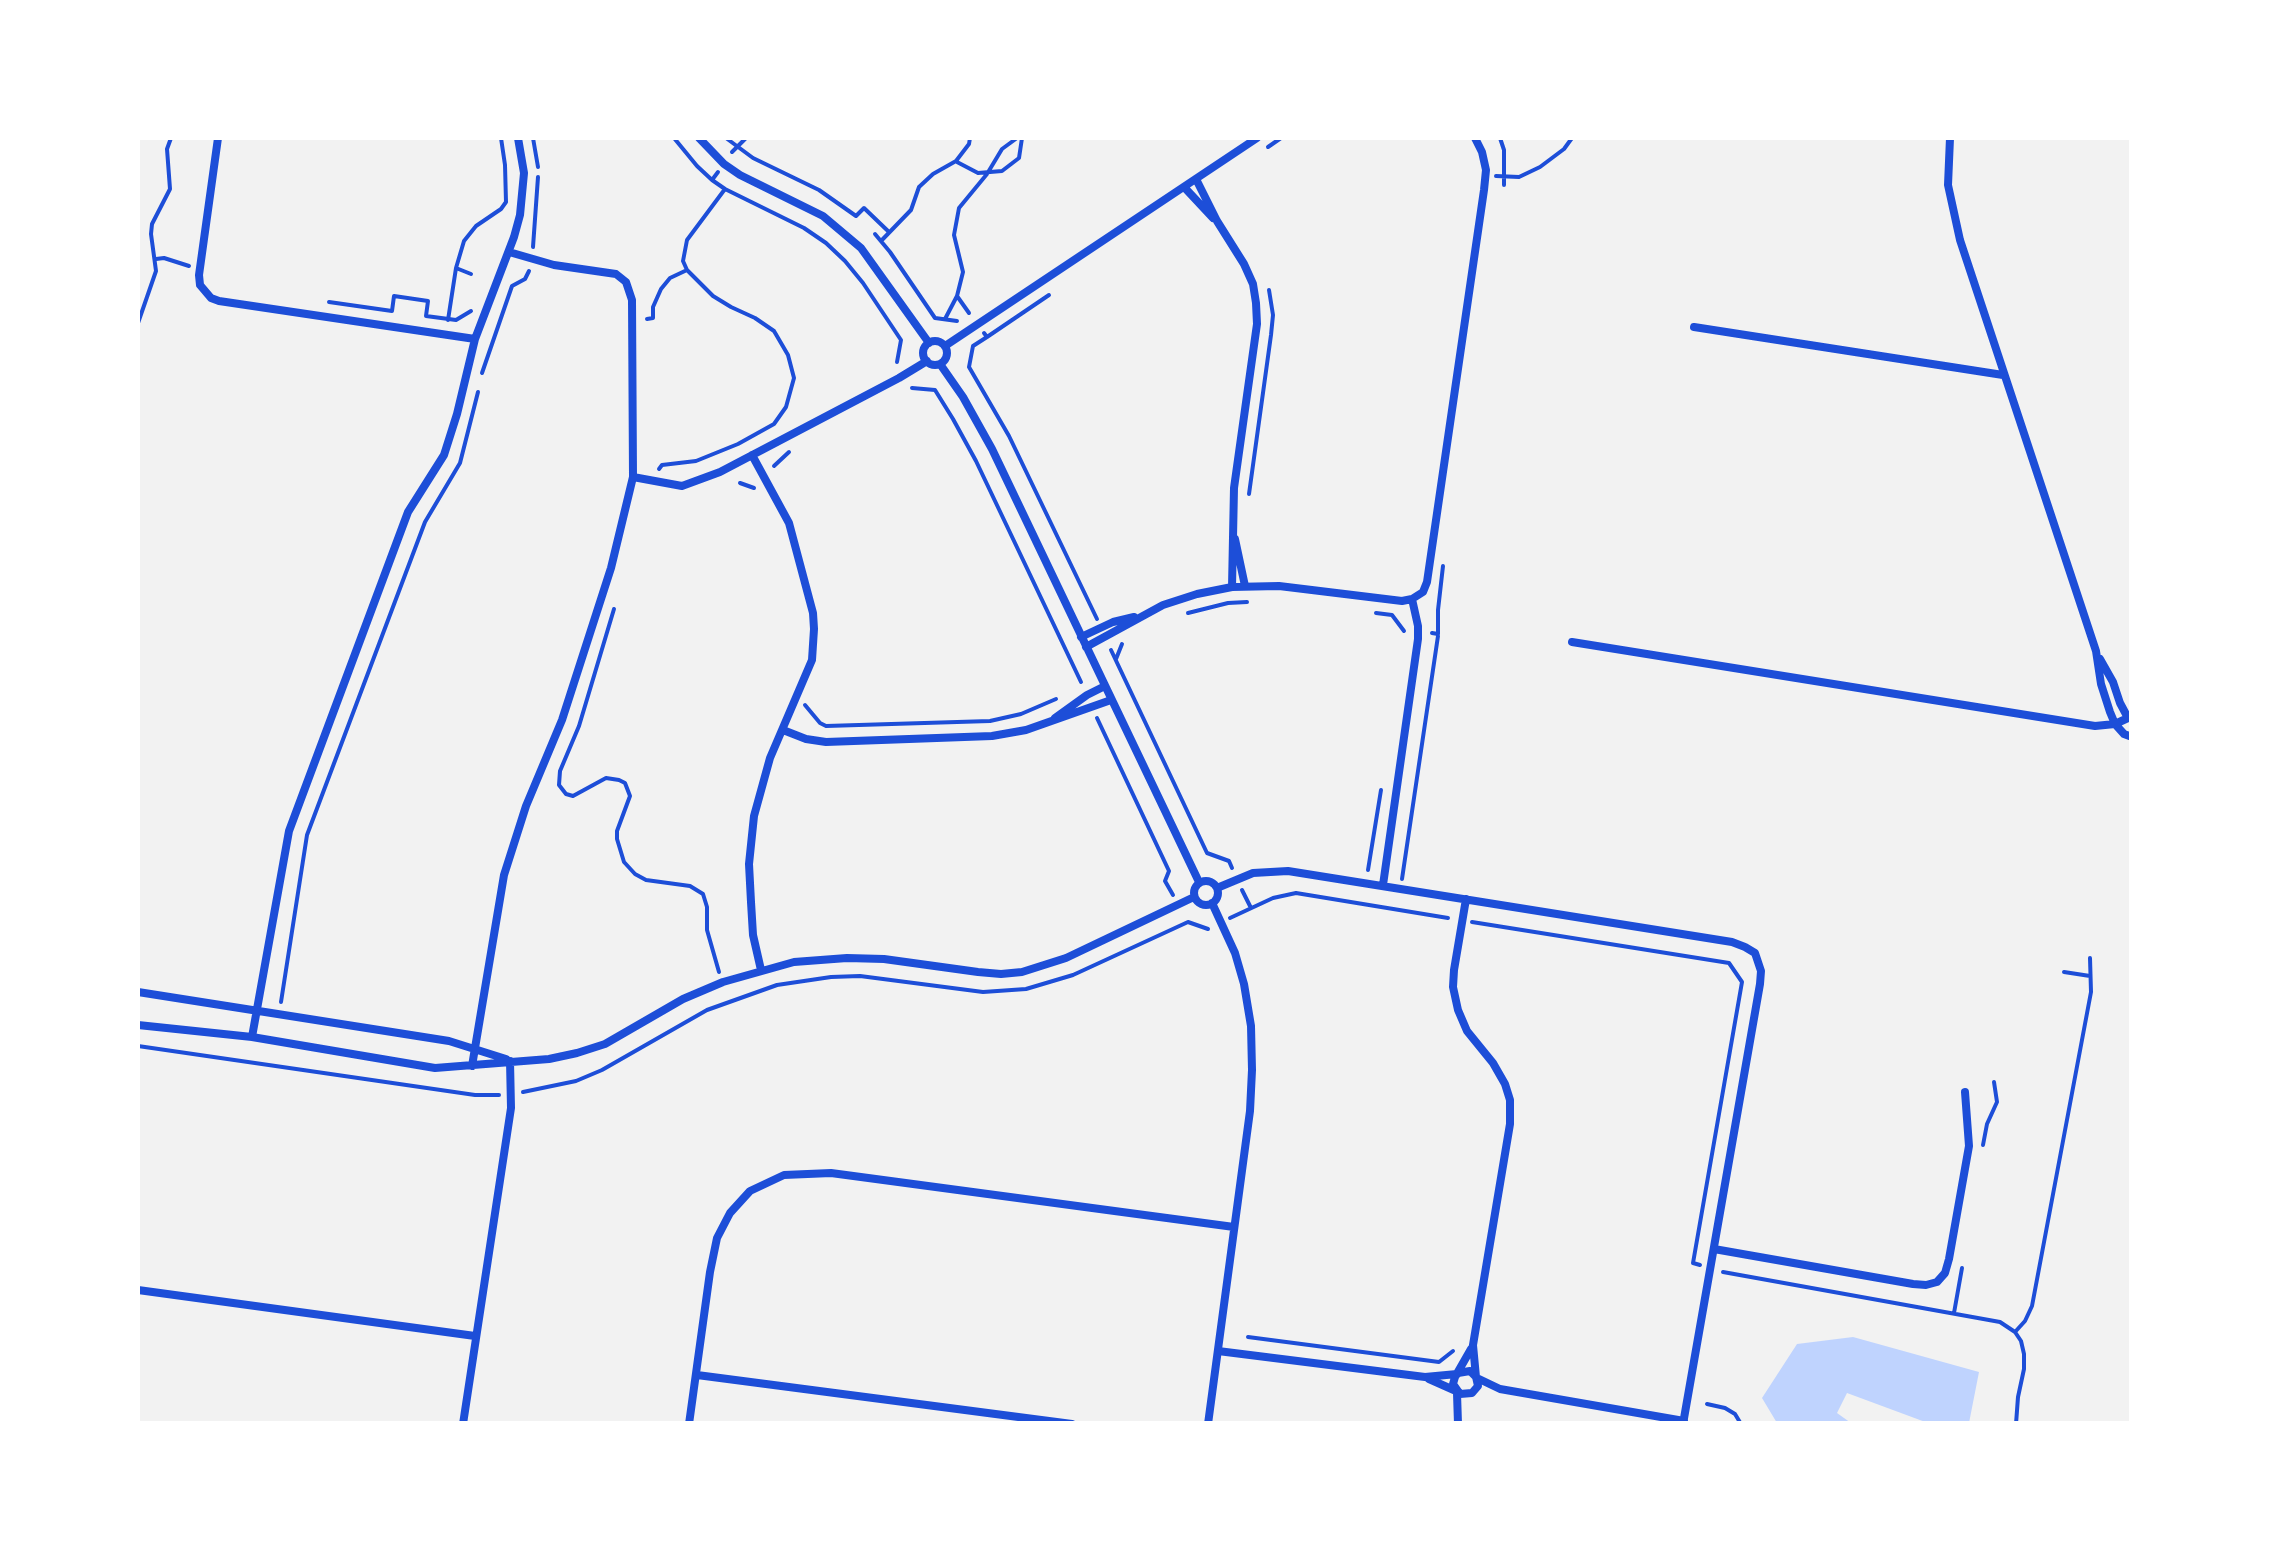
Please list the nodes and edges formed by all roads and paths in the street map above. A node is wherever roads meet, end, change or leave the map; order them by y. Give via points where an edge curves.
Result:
1 (171, 138) edge
2 (218, 138) edge
3 (500, 138) edge
4 (518, 138) edge
5 (534, 138) edge
6 (674, 138) edge
7 (699, 138) edge
8 (726, 138) edge
9 (746, 138) edge
10 (970, 138) edge
11 (1019, 138) edge
12 (1257, 138) edge
13 (1281, 138) edge
14 (1475, 138) edge
15 (1500, 138) edge
16 (1572, 138) edge
17 (1950, 138) edge
18 (736, 147) junction
19 (1265, 148) dead end
20 (956, 161) junction
21 (724, 164) junction
22 (987, 174) junction
23 (1504, 177) junction
24 (1196, 178) junction
25 (712, 180) junction
26 (1504, 185) dead end
27 (1184, 187) junction
28 (725, 189) junction
29 (1217, 221) junction
30 (889, 232) junction
31 (875, 234) dead end
32 (881, 241) junction
33 (509, 252) junction
34 (156, 258) junction
35 (532, 260) junction
36 (200, 267) junction
37 (456, 268) junction
38 (687, 270) junction
39 (471, 274) dead end
40 (1049, 295) dead end
41 (957, 296) junction
42 (316, 300) dead end
43 (969, 314) junction
44 (484, 315) junction
45 (448, 319) junction
46 (945, 319) junction
47 (632, 320) junction
48 (138, 323) edge
49 (978, 324) junction
50 (1694, 327) dead end
51 (446, 335) junction
52 (987, 337) junction
53 (475, 339) junction
54 (928, 343) junction
55 (945, 346) junction
56 (926, 361) junction
57 (940, 364) junction
58 (138, 366) edge
59 (2003, 375) junction
60 (481, 376) dead end
61 (899, 378) junction
62 (138, 385) edge
63 (478, 390) dead end
64 (752, 455) junction
65 (633, 476) junction
66 (647, 480) junction
67 (740, 483) dead end
68 (760, 500) dead end
69 (1233, 530) junction
70 (1430, 564) junction
71 (1244, 586) junction
72 (1232, 588) junction
73 (617, 598) dead end
74 (1412, 600) junction
75 (1255, 601) dead end
76 (1373, 612) dead end
77 (1186, 614) dead end
78 (1139, 616) junction
79 (1101, 628) junction
80 (1418, 632) junction
81 (1438, 634) junction
82 (1081, 637) junction
83 (1106, 637) junction
84 (1123, 641) dead end
85 (1572, 642) dead end
86 (1086, 647) junction
87 (2096, 651) junction
88 (1116, 659) junction
89 (1104, 686) junction
90 (1066, 694) dead end
91 (1087, 695) junction
92 (796, 698) junction
93 (1111, 700) junction
94 (1092, 708) junction
95 (1051, 720) junction
96 (2130, 720) edge
97 (2115, 724) junction
98 (783, 730) junction
99 (2132, 737) edge
100 (1238, 880) junction
101 (1199, 882) junction
102 (1383, 886) junction
103 (1217, 888) junction
104 (1400, 888) junction
105 (1194, 898) junction
106 (1466, 899) junction
107 (1212, 903) junction
108 (1178, 905) junction
109 (1251, 908) junction
110 (1462, 920) junction
111 (1222, 922) junction
112 (2090, 958) dead end
113 (761, 970) junction
114 (2064, 972) dead end
115 (2090, 976) junction
116 (723, 982) junction
117 (138, 992) edge
118 (256, 1011) junction
119 (279, 1014) junction
120 (138, 1026) edge
121 (252, 1036) junction
122 (138, 1046) edge
123 (474, 1048) junction
124 (510, 1060) junction
125 (472, 1066) junction
126 (1964, 1092) dead end
127 (512, 1094) junction
128 (1234, 1227) junction
129 (1714, 1248) junction
130 (1711, 1266) junction
131 (138, 1290) edge
132 (2015, 1332) junction
133 (475, 1336) junction
134 (1248, 1337) dead end
135 (1473, 1345) junction
136 (1218, 1351) junction
137 (1458, 1373) junction
138 (697, 1374) junction
139 (1425, 1377) junction
140 (1476, 1378) junction
141 (1500, 1389) junction
142 (1456, 1391) junction
143 (1473, 1393) junction
144 (1707, 1404) dead end
145 (1458, 1421) edge
146 (1684, 1422) edge
147 (463, 1424) edge
148 (689, 1424) edge
149 (1072, 1424) edge
150 (1208, 1424) edge
151 (1741, 1424) edge
152 (2016, 1424) edge

1 - 34 path via 170,189 152,224
2 - 36 street
3 - 37 path via 506,202 464,241
4 - 33 street via 523,195
5 - 35 path
6 - 25 path
7 - 21 street
8 - 18 path
9 - 18 path
10 - 20 path
11 - 22 path via 1002,149
11 - 22 path via 1019,158
12 - 24 street
13 - 19 path
14 - 70 street via 1486,170 1484,190
15 - 23 path
16 - 23 path via 1540,167
17 - 59 street via 1952,210
18 - 21 path
18 - 30 path via 856,216 864,208
20 - 22 path
20 - 30 path via 919,187 914,204
21 - 25 path
21 - 54 street via 843,232 878,269
22 - 41 path via 956,218 963,272
23 - 26 path
24 - 27 street
24 - 29 street
25 - 28 path
27 - 29 street
27 - 49 street
28 - 38 path via 687,240
28 - 61 path via 804,228 844,261 901,340 892,366
29 - 69 street via 1244,264 1256,303
30 - 32 path
31 - 32 path
32 - 46 path via 935,318
33 - 35 street
33 - 44 street
34 - 36 path
34 - 48 path
35 - 47 street via 616,274 626,282
35 - 60 path via 525,280 512,286
36 - 51 street via 204,293 219,301
37 - 39 path
37 - 45 path
38 - 47 path via 661,290 653,318
38 - 66 path via 713,296 774,332 794,378 774,424 696,460 662,465
40 - 52 path
41 - 43 path
41 - 46 path
42 - 45 path via 392,311 394,296 428,301 426,316
43 - 46 path
43 - 49 path
44 - 45 path via 471,310
44 - 53 street
45 - 51 path
47 - 65 street
49 - 52 path
49 - 55 street
50 - 59 street
51 - 53 street
52 - 79 path via 973,346 969,367
53 - 118 street via 444,455 408,512 289,831
54 - 55 street
54 - 56 street
55 - 57 street
56 - 57 street
56 - 61 street
57 - 82 street via 992,449
58 - 62 path
59 - 87 street
61 - 64 street
61 - 91 path via 908,389 935,390 953,419
63 - 119 path via 460,463 425,522 307,835
64 - 66 street via 682,486
64 - 92 street via 788,522 812,613 812,660
65 - 66 street
65 - 123 street via 562,720 504,875
67 - 68 path via 754,487
69 - 71 street
69 - 72 street
70 - 74 street via 1423,592
70 - 81 path via 1445,566
71 - 72 street
71 - 74 street
72 - 78 street
73 - 116 path via 559,785 573,796 606,778 625,783 630,796 617,831 624,862 646,880 702,894
74 - 80 street
75 - 77 path
76 - 80 path via 1392,615 1405,632
78 - 79 street
78 - 83 street
79 - 82 street
80 - 81 path
80 - 102 street
81 - 104 path
82 - 86 street
83 - 86 street
83 - 88 path
84 - 88 path
85 - 97 street via 2094,726
86 - 89 street
87 - 96 street
87 - 97 street
88 - 100 path via 1207,853 1228,861
89 - 91 street
89 - 93 street
90 - 92 path via 990,721 826,726
91 - 95 street
92 - 98 street
93 - 94 street
93 - 101 street
94 - 95 street
94 - 108 path via 1169,870 1165,881
95 - 98 street via 1012,734 955,738 826,742
96 - 97 street
97 - 99 street
98 - 113 street via 750,837 753,935
100 - 102 street via 1253,872 1288,871
100 - 103 street
100 - 109 path
101 - 103 street
101 - 105 street
102 - 104 street
103 - 107 street
104 - 106 street
105 - 107 street
105 - 108 street
106 - 110 street
106 - 129 street via 1732,942 1755,954 1760,984
107 - 111 street
108 - 113 street via 1022,972 847,958
109 - 110 path via 1296,893
109 - 111 path
110 - 130 path via 1729,963 1742,982 1693,1264
110 - 135 street via 1453,986 1458,1010 1510,1100
111 - 127 path via 1209,929 1188,922 1026,989 983,992 860,976 777,985 707,1010 576,1081
111 - 128 street via 1251,1026 1250,1111
112 - 115 path
113 - 116 street
114 - 115 path
115 - 132 path via 2032,1306
116 - 124 street via 605,1044 549,1059
117 - 118 street
118 - 119 street
118 - 121 street
119 - 123 street
120 - 121 street
121 - 125 street via 435,1068
122 - 127 path via 475,1095
123 - 124 street
123 - 125 street
124 - 125 street
124 - 127 street
126 - 129 street via 1968,1146 1949,1259 1937,1282 1913,1284
127 - 133 street
128 - 136 street
128 - 138 street via 831,1173 784,1175 750,1191 716,1238
129 - 130 street
130 - 132 path via 1990,1319
130 - 146 street
131 - 133 street
132 - 152 path via 2024,1369
133 - 147 street
134 - 135 path via 1439,1362 1458,1344
135 - 137 street
135 - 140 street
136 - 139 street
136 - 150 street
137 - 139 street
137 - 140 street via 1466,1370
137 - 142 street
138 - 148 street
138 - 149 street
139 - 142 street
140 - 141 street
140 - 143 street
141 - 143 street
141 - 146 street
142 - 143 street
142 - 145 street
143 - 145 street
144 - 151 path via 1725,1408

